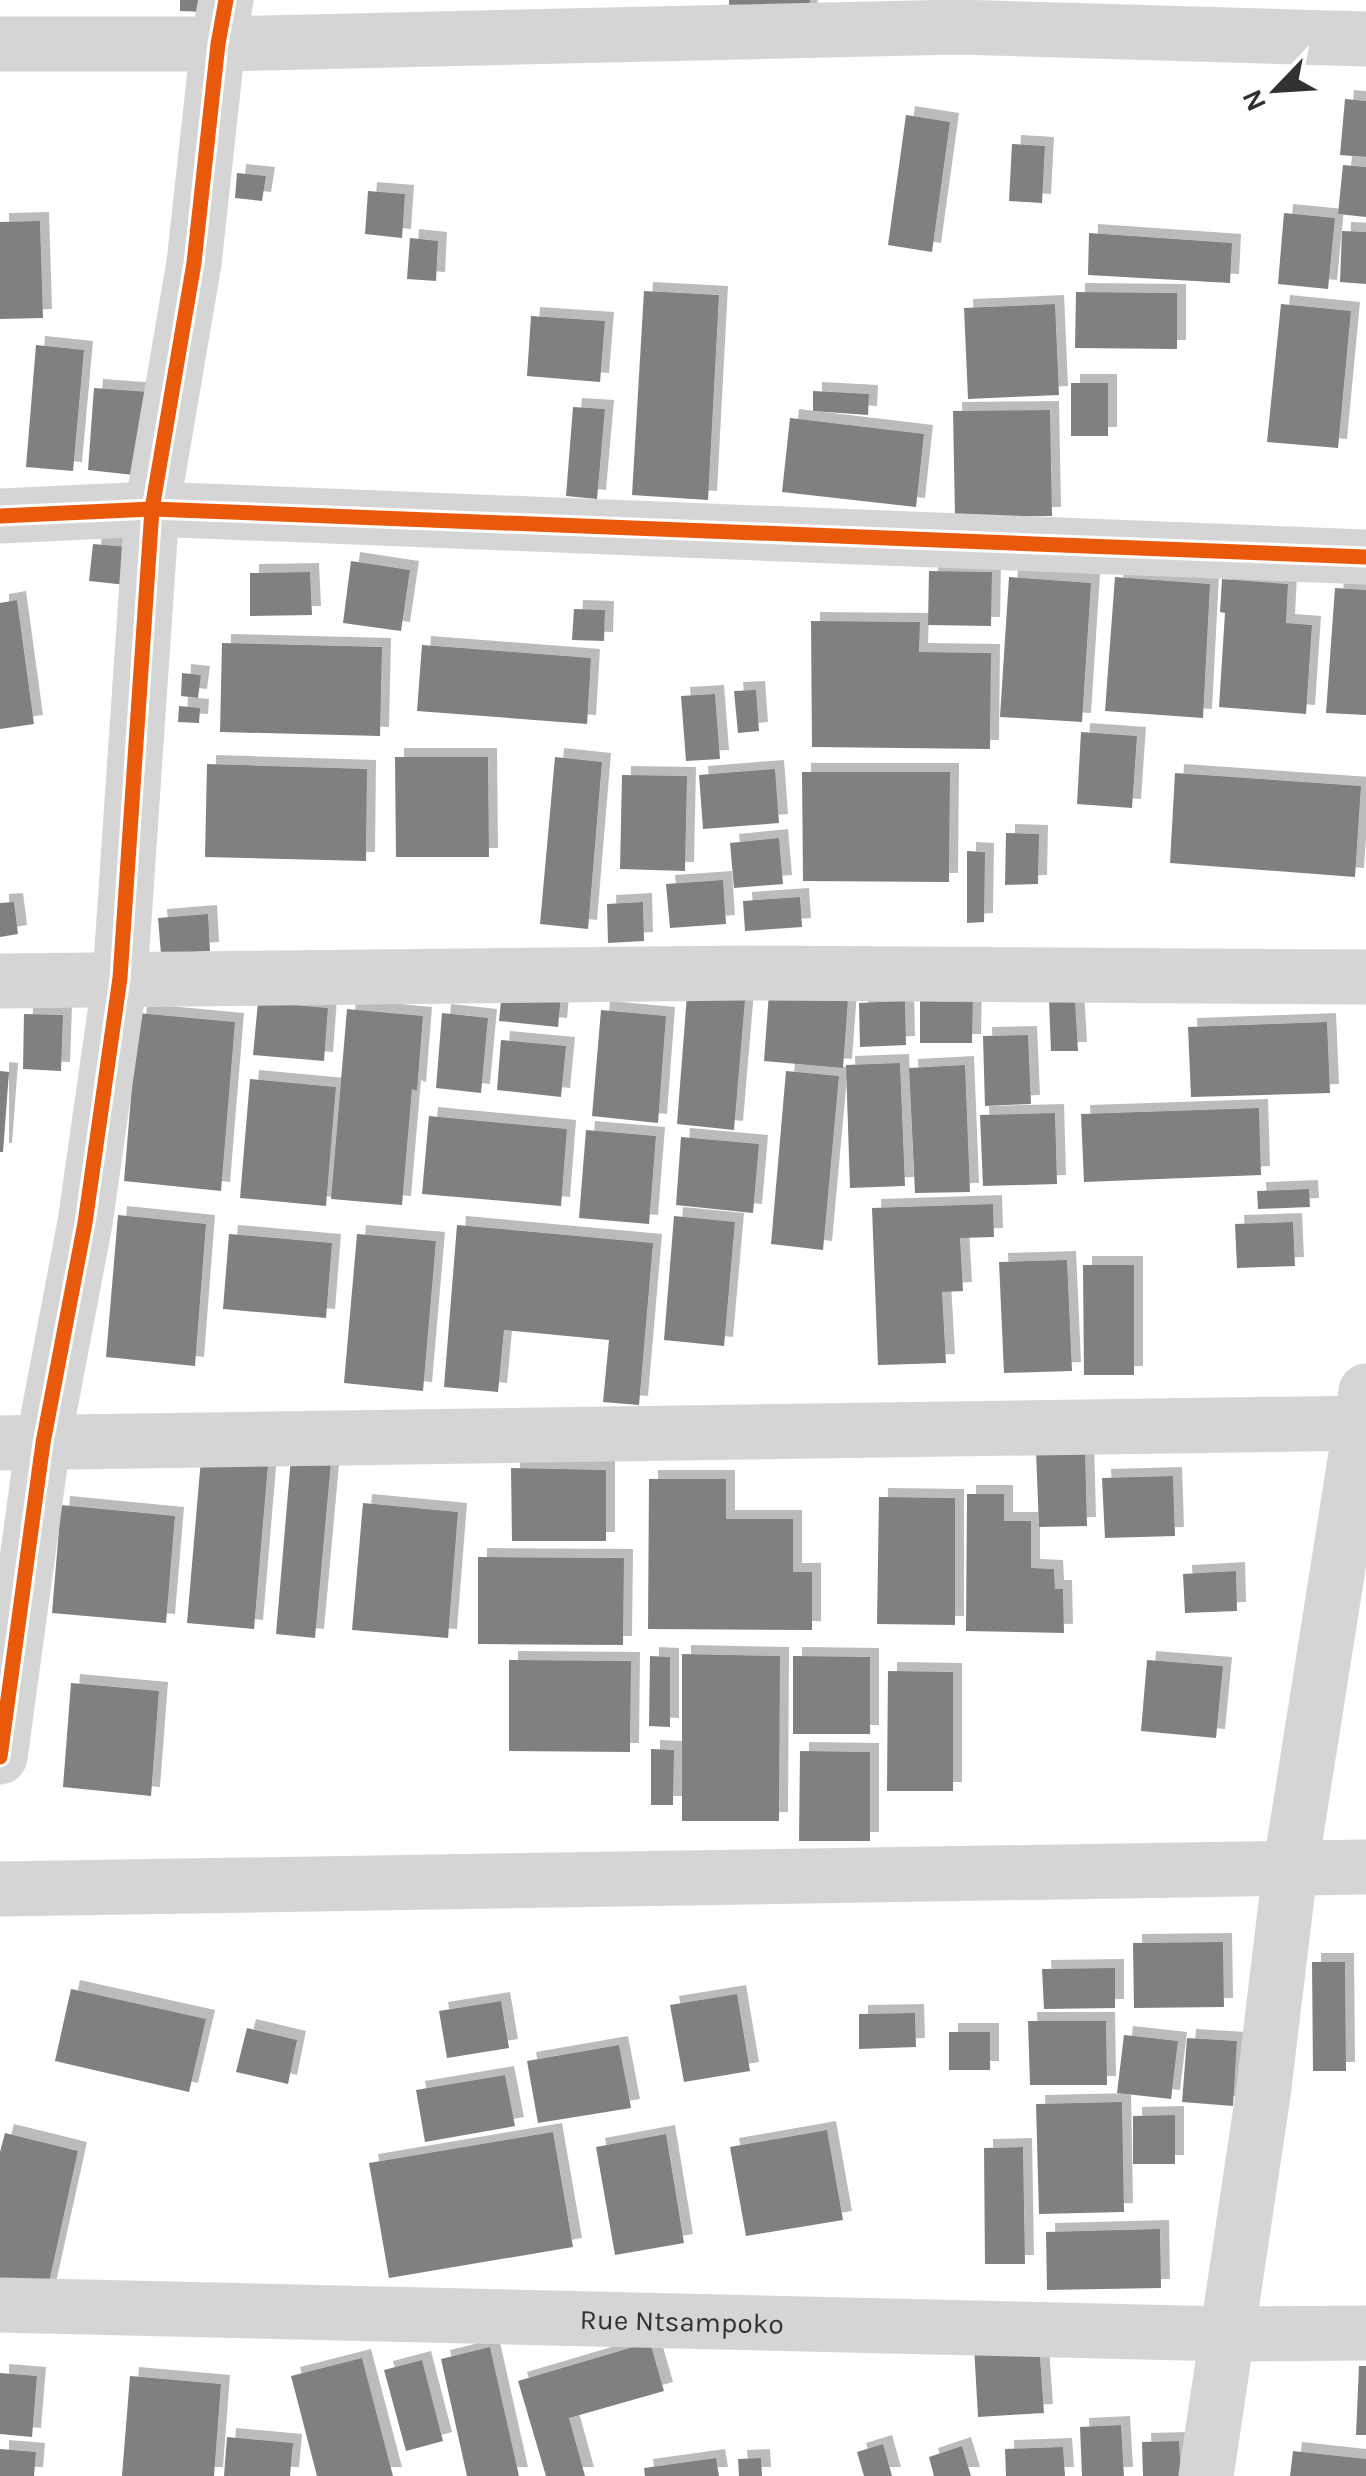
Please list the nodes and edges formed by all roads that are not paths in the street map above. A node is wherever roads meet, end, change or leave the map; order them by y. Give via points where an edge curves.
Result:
1 (222, 22) edge
2 (1366, 39) edge
3 (0, 44) edge
4 (152, 509) junction
5 (0, 516) edge
6 (1366, 557) edge
7 (1366, 977) edge
8 (120, 978) junction
9 (0, 981) edge
10 (1364, 1411) edge
11 (22, 1443) edge
12 (0, 1756) edge
13 (1366, 1867) edge
14 (1290, 1870) junction
15 (0, 1889) edge
16 (0, 2305) edge
17 (1366, 2333) edge
18 (1228, 2334) junction
19 (1206, 2476) edge

1 - 2 street
1 - 3 street
1 - 4 street via 194,262
4 - 5 street
4 - 6 street
4 - 8 street
7 - 8 street via 745,972
8 - 9 street
8 - 11 street via 85,1223
10 - 11 street
10 - 14 street
11 - 12 street
13 - 14 street
14 - 15 street
14 - 18 street
16 - 18 street, Rue Ntsampoko
17 - 18 street, Rue Ntsampoko
18 - 19 street

